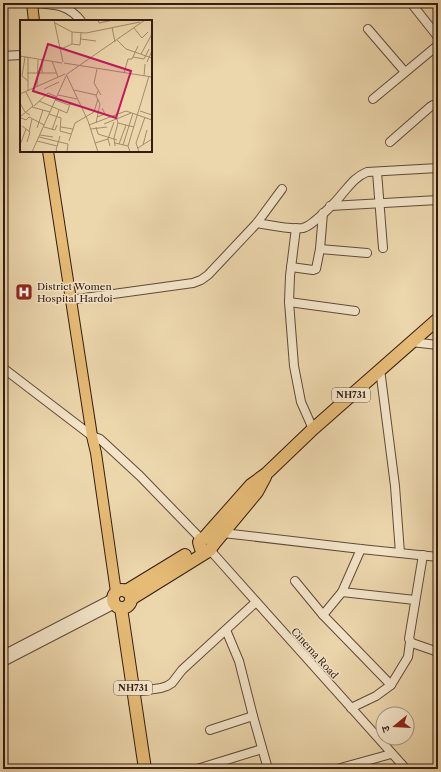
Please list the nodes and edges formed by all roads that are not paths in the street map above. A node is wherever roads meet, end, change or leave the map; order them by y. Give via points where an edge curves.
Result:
1 (25, 3) edge
2 (32, 3) edge
3 (35, 3) edge
4 (415, 4) edge
5 (28, 20) edge
6 (34, 20) edge
7 (80, 20) edge
8 (368, 29) dead end
9 (438, 37) edge
10 (438, 45) edge
11 (20, 55) edge
12 (3, 56) edge
13 (405, 72) junction
14 (373, 99) dead end
15 (438, 107) edge
16 (390, 142) dead end
17 (48, 152) edge
18 (55, 152) edge
19 (438, 168) edge
20 (377, 172) junction
21 (282, 188) dead end
22 (438, 200) edge
23 (380, 204) junction
24 (330, 206) junction
25 (323, 213) junction
26 (257, 223) junction
27 (296, 228) junction
28 (383, 248) dead end
29 (320, 249) junction
30 (367, 253) dead end
31 (291, 267) junction
32 (77, 299) junction
33 (289, 302) junction
34 (355, 311) dead end
35 (438, 319) edge
36 (411, 342) junction
37 (438, 345) edge
38 (3, 368) edge
39 (380, 369) junction
40 (313, 429) junction
41 (96, 437) junction
42 (266, 474) junction
43 (223, 533) junction
44 (206, 545) junction
45 (361, 549) junction
46 (400, 553) junction
47 (423, 556) junction
48 (438, 557) edge
49 (295, 581) dead end
50 (342, 592) junction
51 (120, 599) junction
52 (415, 600) junction
53 (256, 602) junction
54 (323, 615) junction
55 (226, 630) junction
56 (410, 642) junction
57 (4, 652) edge
58 (438, 652) edge
59 (3, 662) edge
60 (391, 685) junction
61 (134, 692) junction
62 (351, 708) junction
63 (253, 716) junction
64 (210, 730) dead end
65 (262, 749) junction
66 (391, 754) junction
67 (145, 769) edge
68 (197, 769) edge
69 (268, 769) edge
70 (337, 769) edge
71 (406, 769) edge

1 - 5 main road
2 - 6 main road
3 - 7 street via 68,8
4 - 9 street
8 - 13 street
10 - 13 street
11 - 12 street
13 - 14 street
15 - 16 street via 430,107
17 - 41 main road
18 - 32 main road
19 - 20 street
20 - 23 street
20 - 24 street via 367,172 355,178
21 - 26 street
22 - 23 street
23 - 24 street
23 - 28 street
24 - 25 street
25 - 27 street via 308,226
25 - 29 street
26 - 27 street
26 - 32 street via 201,280
27 - 31 street
29 - 30 street
29 - 31 street via 316,268 313,270
31 - 33 street
32 - 41 main road
33 - 34 street
33 - 40 street via 297,386
35 - 36 highway, NH731
36 - 37 street
36 - 39 highway, NH731
38 - 41 street, Cinema Road
39 - 40 highway, NH731
39 - 46 street via 395,486
40 - 42 highway, NH731
41 - 44 street, Cinema Road via 140,476
41 - 51 main road via 96,453
42 - 43 highway, NH731 via 257,492
42 - 44 highway, NH731 via 251,485
43 - 44 highway, NH731
43 - 45 street
44 - 51 highway, NH731
44 - 53 street, Cinema Road
45 - 46 street
45 - 50 street
46 - 47 street
47 - 48 street
47 - 52 street
49 - 54 street
50 - 52 street
50 - 54 street
51 - 57 street
51 - 59 street
51 - 61 highway, NH731
52 - 56 street
53 - 55 street
53 - 62 street, Cinema Road
54 - 60 street
55 - 61 street via 182,670 172,683 161,688
55 - 63 street via 239,661
56 - 58 street
56 - 60 street via 408,657
60 - 62 street via 376,696
61 - 67 highway, NH731
62 - 66 street, Cinema Road
63 - 64 street
63 - 65 street
65 - 68 street
65 - 69 street
66 - 70 street
66 - 71 street, Cinema Road

